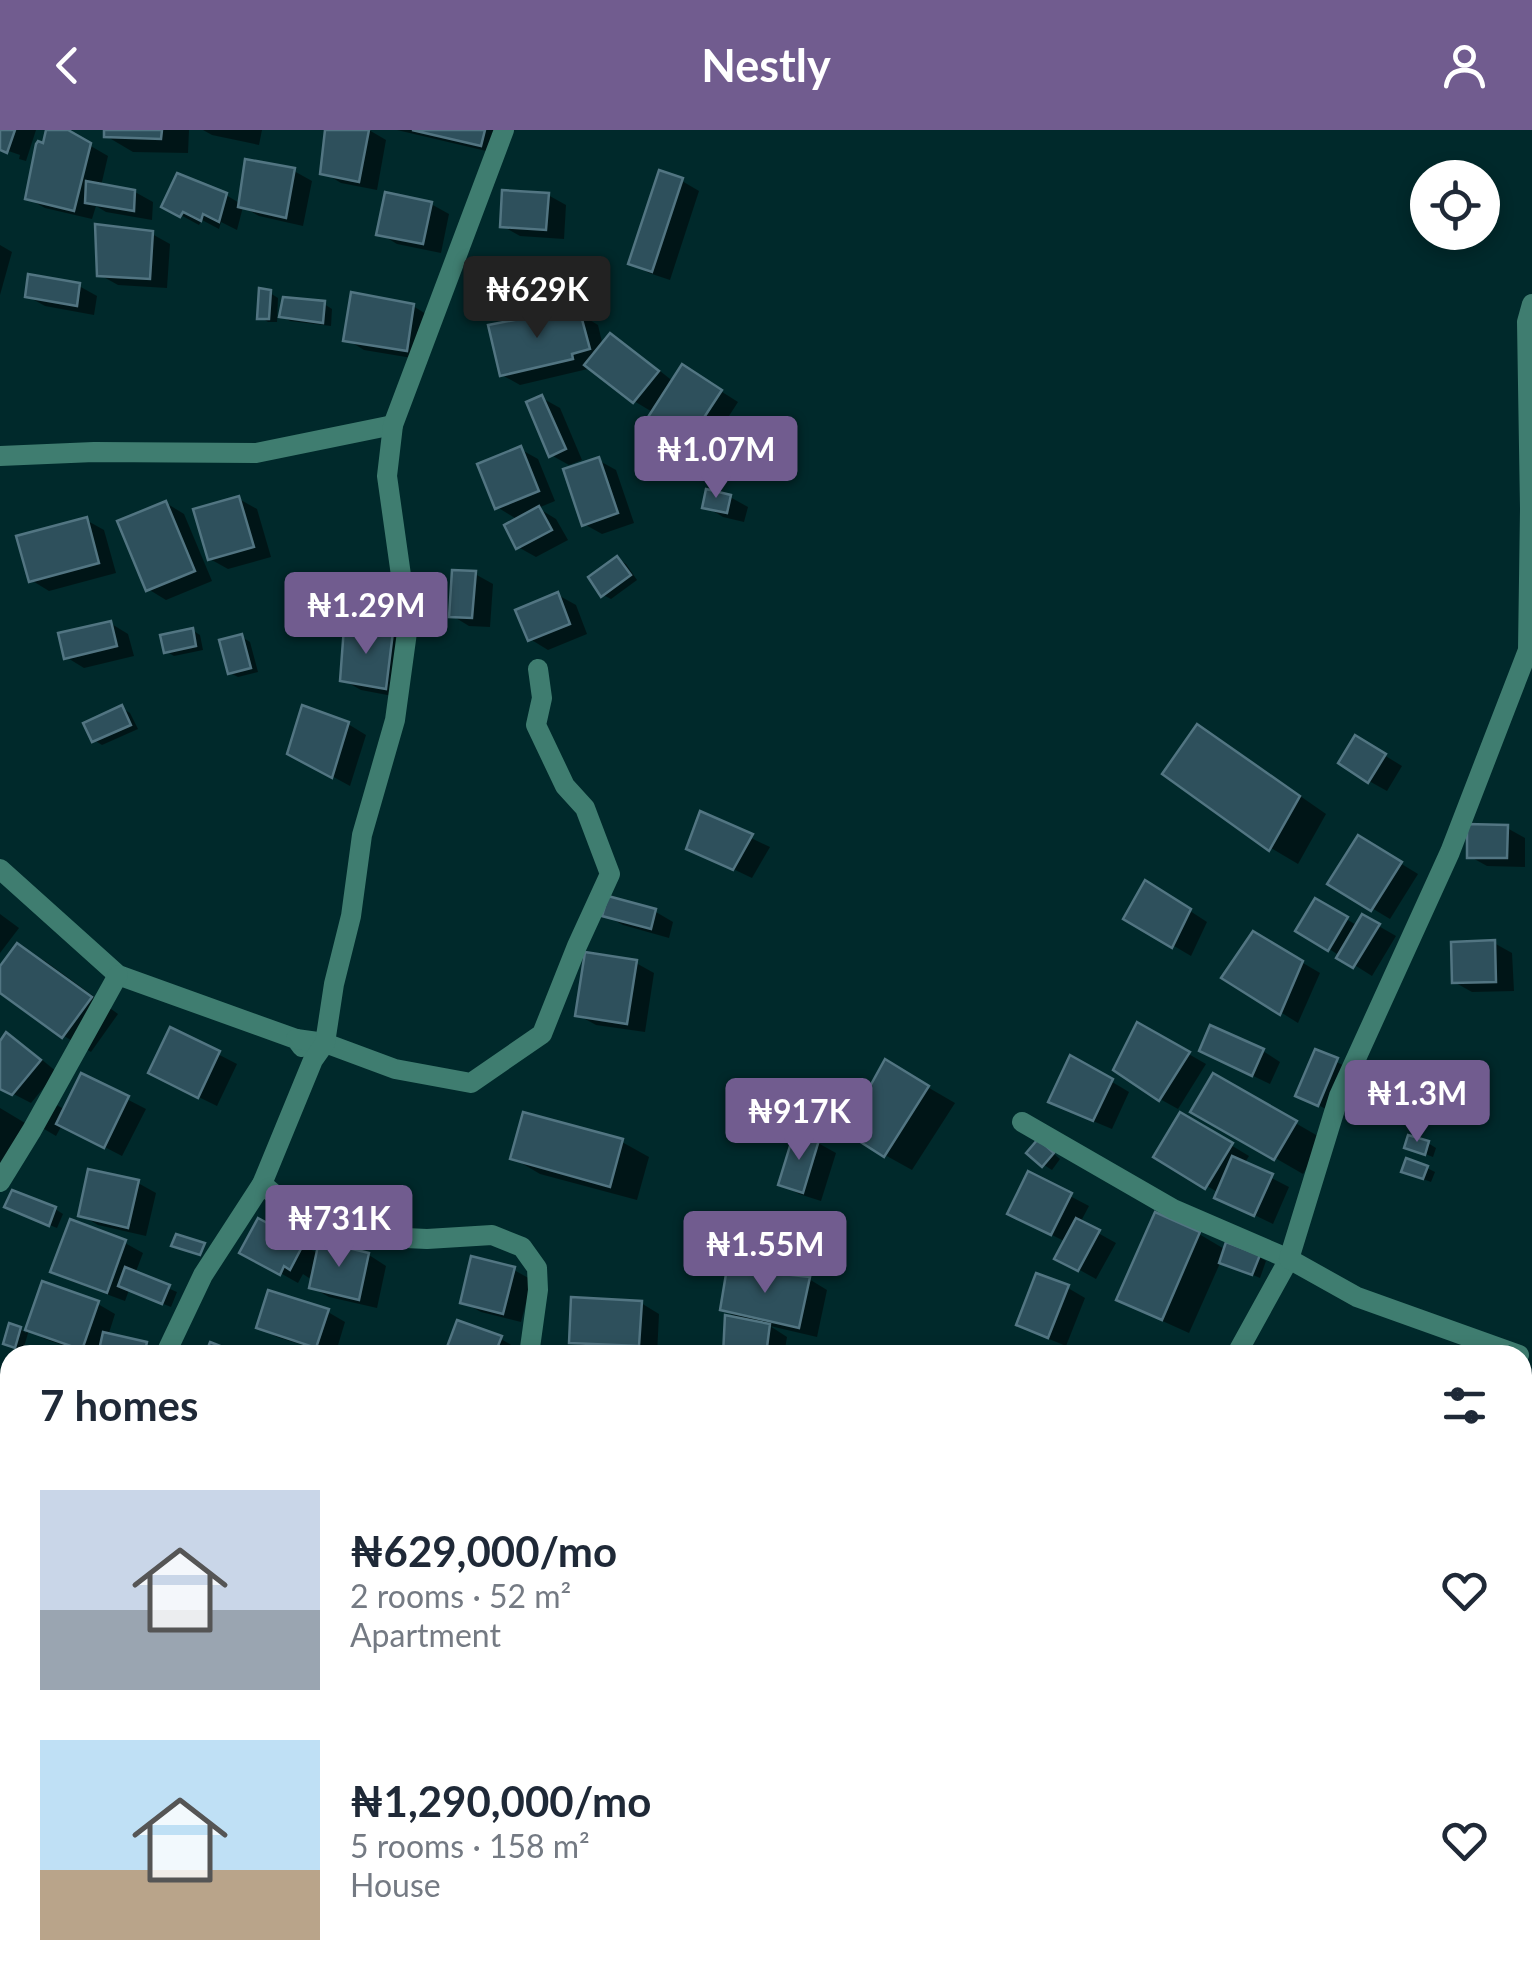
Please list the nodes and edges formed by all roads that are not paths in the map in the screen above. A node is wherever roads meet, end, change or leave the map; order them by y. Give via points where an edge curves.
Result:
1 (504, 130) edge
2 (1532, 304) edge
3 (393, 425) junction
4 (0, 456) edge
5 (538, 669) dead end
6 (0, 869) edge
7 (118, 975) junction
8 (319, 1052) junction
9 (1022, 1122) dead end
10 (0, 1182) edge
11 (262, 1184) junction
12 (1288, 1258) junction
13 (170, 1345) edge
14 (530, 1345) edge
15 (1241, 1345) edge
16 (1490, 1345) edge

1 - 3 street
2 - 12 street via 1528,650 1450,852 1339,1096
3 - 4 street via 256,453
3 - 8 street via 387,476 408,625 395,720 362,835
5 - 8 street via 542,698 536,725 565,786 585,808 610,874 542,1034 471,1083
6 - 7 street
7 - 8 street
7 - 10 street
8 - 11 street
9 - 12 street via 1172,1208
11 - 13 street via 203,1275
11 - 14 street via 298,1214 363,1236 492,1235 522,1246 537,1268
12 - 15 street
12 - 16 street via 1357,1297

